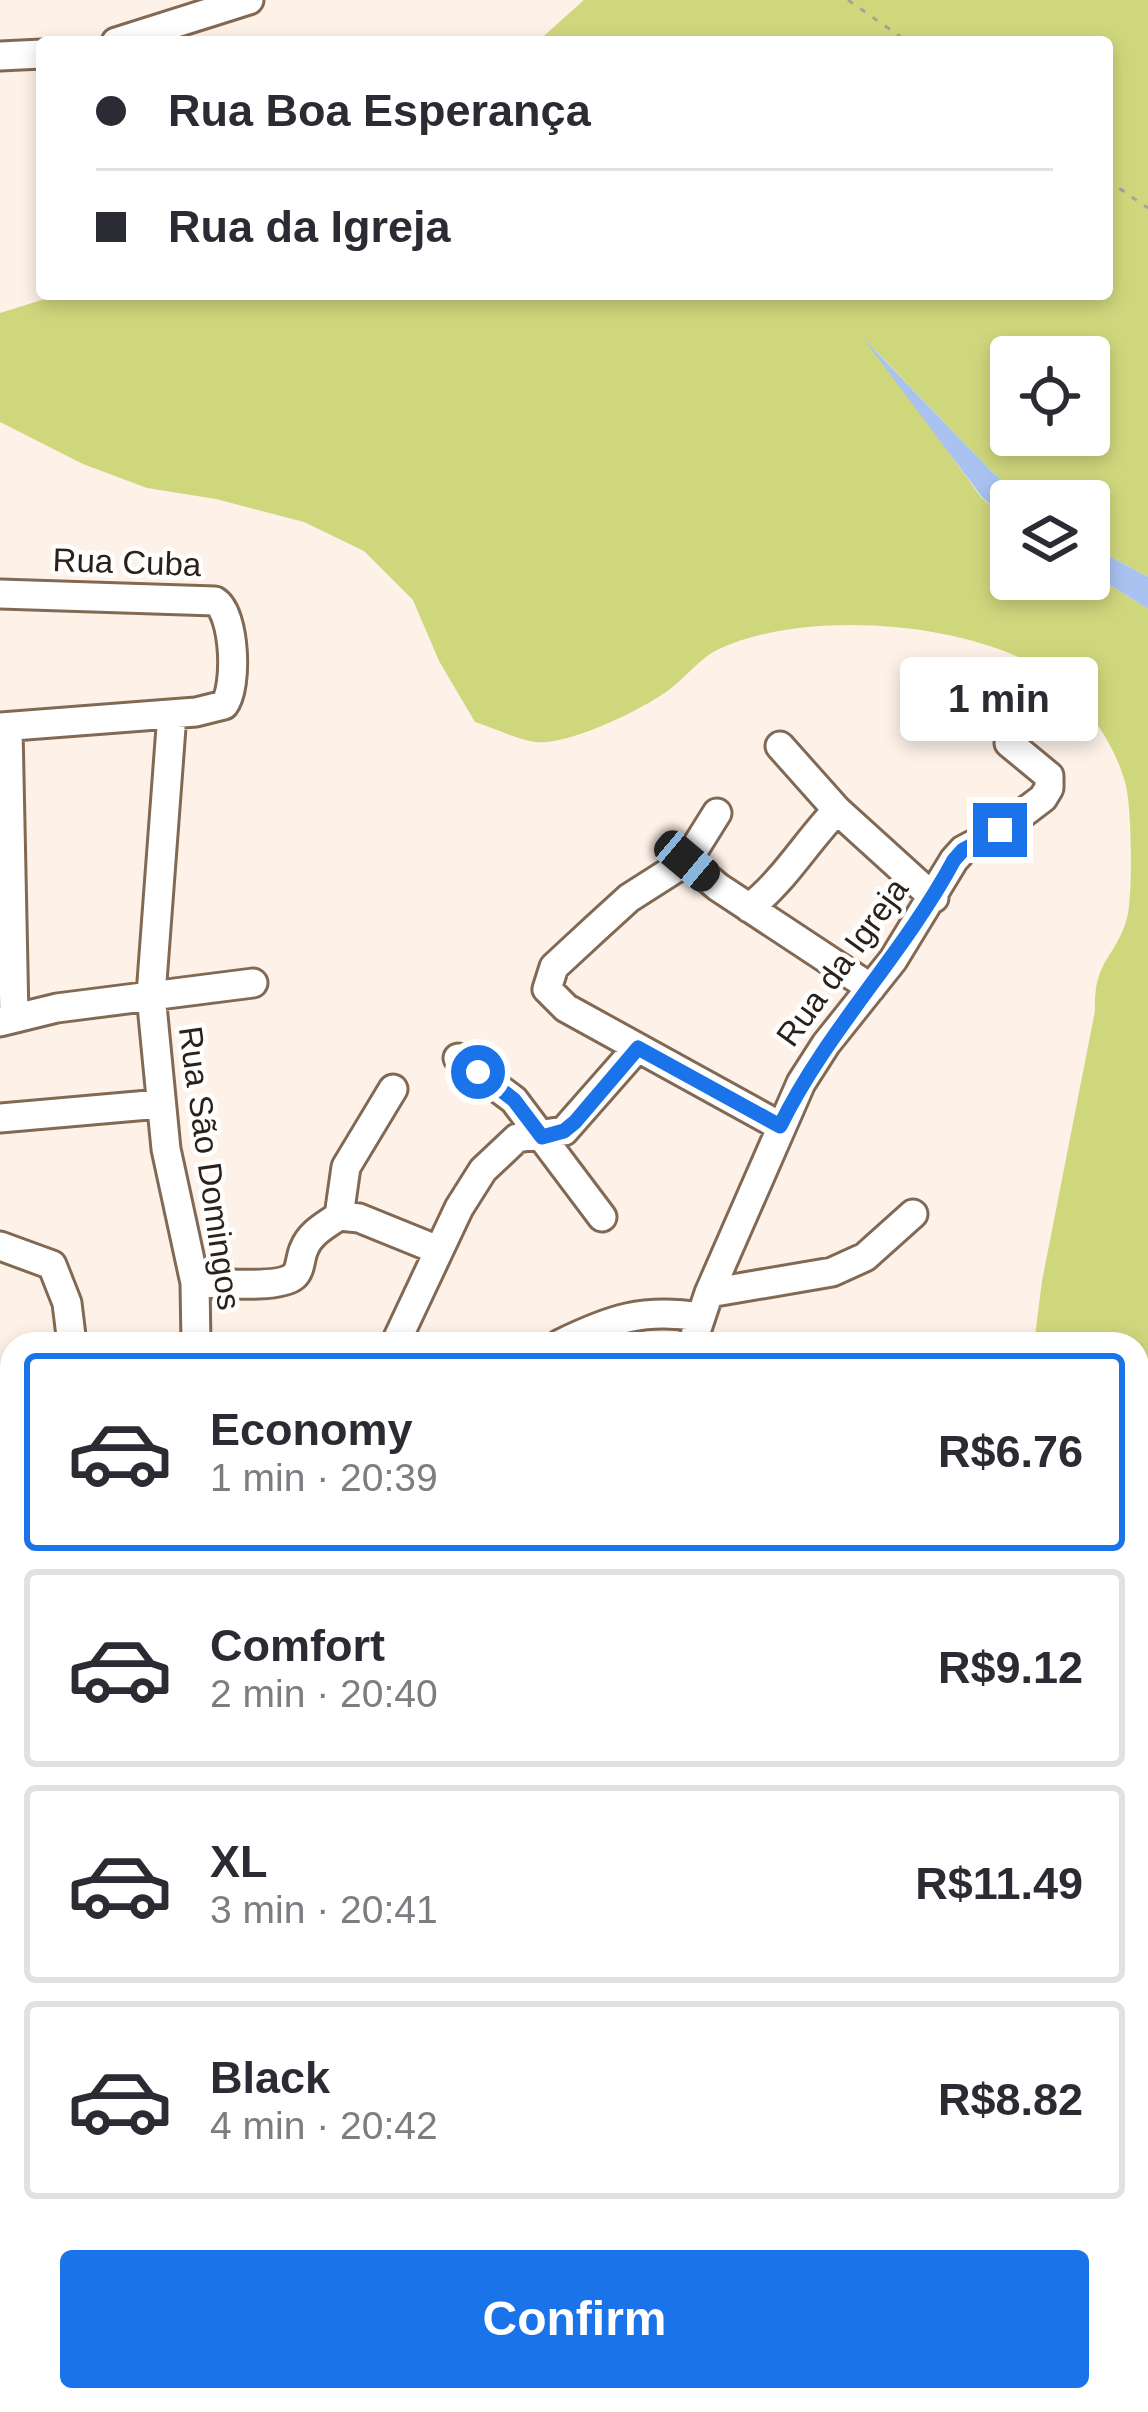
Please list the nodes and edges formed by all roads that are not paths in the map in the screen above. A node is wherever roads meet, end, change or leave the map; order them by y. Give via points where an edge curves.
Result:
1 (249, 0) edge
2 (135, 36) edge
3 (36, 54) edge
4 (0, 56) edge
5 (0, 594) edge
6 (172, 714) junction
7 (4, 727) edge
8 (1009, 743) dead end
9 (780, 746) dead end
10 (837, 811) junction
11 (717, 813) dead end
12 (687, 861) junction
13 (934, 898) junction
14 (749, 908) junction
15 (253, 983) dead end
16 (871, 988) junction
17 (152, 995) junction
18 (7, 1019) edge
19 (638, 1048) junction
20 (458, 1058) dead end
21 (393, 1089) dead end
22 (160, 1104) junction
23 (0, 1118) edge
24 (780, 1126) junction
25 (542, 1137) junction
26 (913, 1214) dead end
27 (339, 1216) junction
28 (602, 1217) dead end
29 (0, 1246) edge
30 (438, 1250) junction
31 (195, 1283) junction
32 (700, 1318) edge
33 (71, 1332) edge
34 (196, 1332) edge
35 (400, 1332) edge
36 (584, 1332) edge

1 - 2 street
3 - 4 street
5 - 6 street, Rua Cuba via 215,601 229,618 228,702
6 - 7 street
6 - 17 street, Rua São Domingos
7 - 18 street
8 - 13 street, Rua da Igreja via 1049,776 1049,788 963,850
9 - 10 street
10 - 13 street
10 - 14 street via 776,888
11 - 12 street
12 - 14 street
12 - 19 street via 629,898 547,980 566,1008
13 - 16 street, Rua da Igreja
14 - 16 street
15 - 17 street
16 - 24 street, Rua da Igreja via 826,1044
17 - 18 street
17 - 22 street, Rua São Domingos
19 - 24 street
19 - 25 street via 575,1122
20 - 25 street via 514,1100
21 - 27 street via 346,1167
22 - 23 street
22 - 31 street, Rua São Domingos
24 - 32 street, Rua da Igreja
25 - 28 street
25 - 30 street via 517,1138 483,1169
26 - 32 street via 865,1257
27 - 30 street
27 - 31 street via 305,1244 292,1278
29 - 33 street via 52,1265
30 - 35 street
31 - 34 street, Rua São Domingos
32 - 36 street via 648,1312

